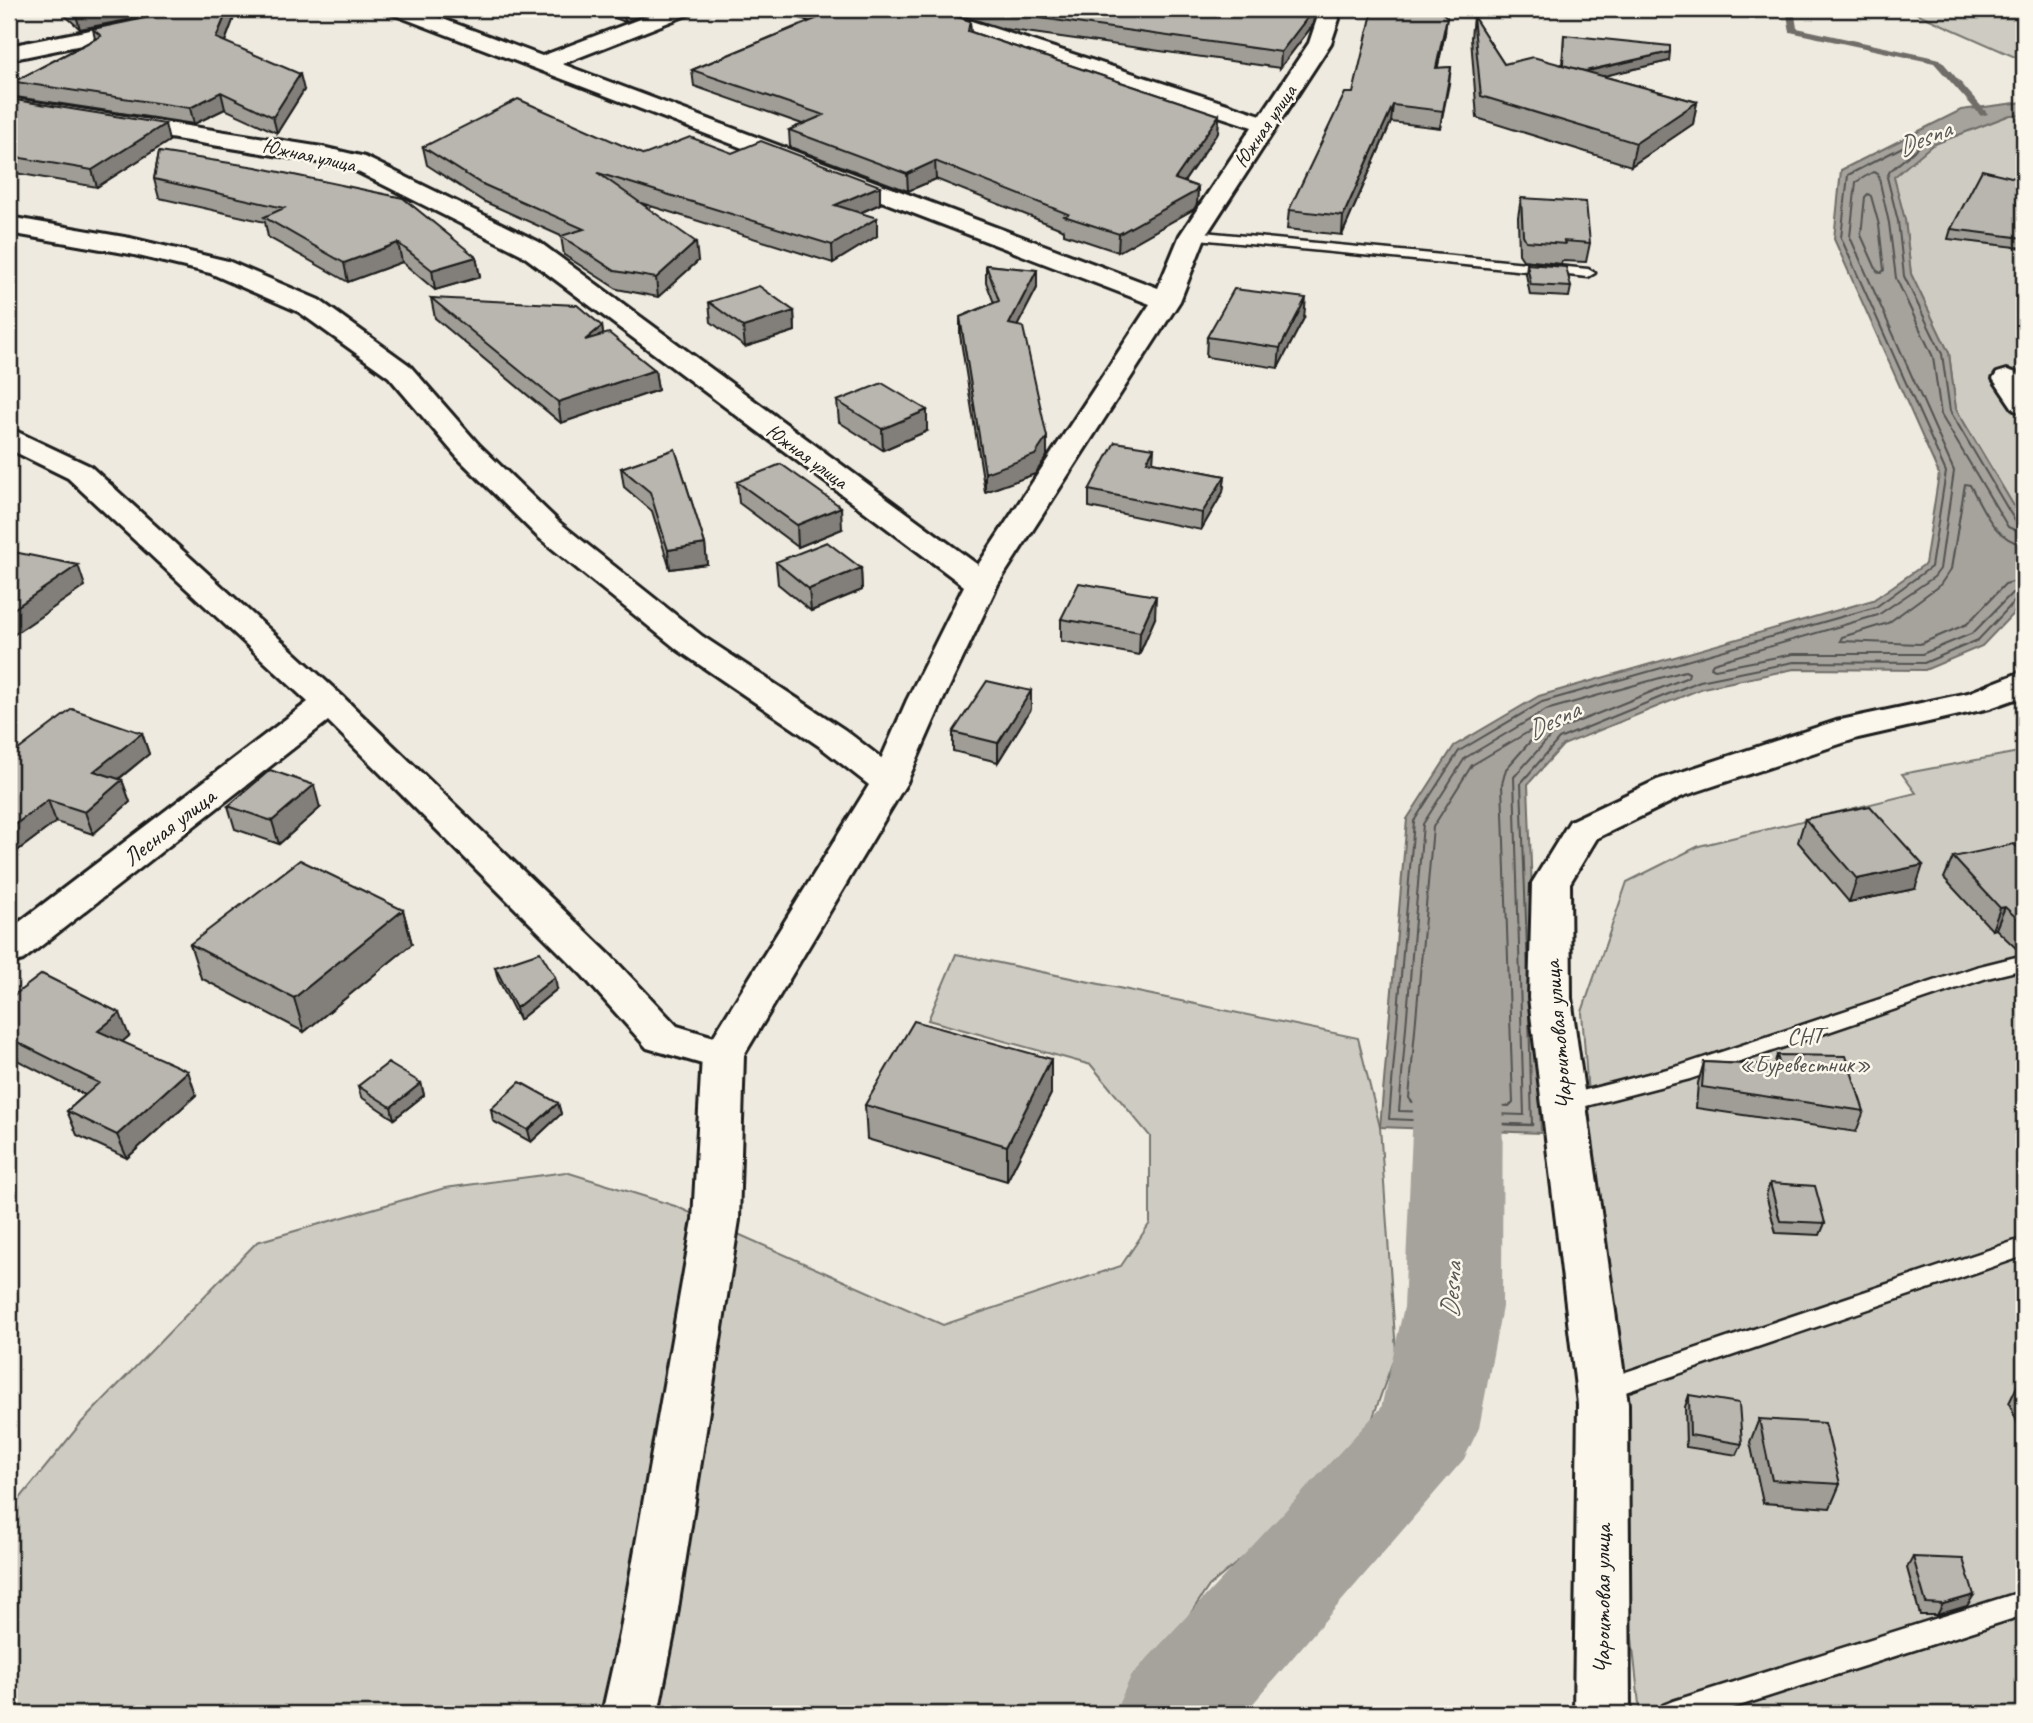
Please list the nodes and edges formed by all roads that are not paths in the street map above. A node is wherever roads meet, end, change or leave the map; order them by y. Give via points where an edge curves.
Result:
1 (227, 9) edge
2 (397, 9) edge
3 (685, 9) edge
4 (913, 9) edge
5 (1324, 9) edge
6 (9, 53) edge
7 (542, 64) junction
8 (9, 106) edge
9 (1266, 124) junction
10 (9, 225) edge
11 (1193, 235) junction
12 (1588, 273) dead end
13 (1166, 301) junction
14 (2007, 379) dead end
15 (2024, 404) edge
16 (9, 438) edge
17 (982, 584) junction
18 (2024, 681) edge
19 (329, 703) junction
20 (889, 782) junction
21 (9, 950) edge
22 (2024, 962) edge
23 (723, 1055) junction
24 (1563, 1104) junction
25 (2024, 1247) edge
26 (1601, 1391) junction
27 (2024, 1603) edge
28 (631, 1714) edge
29 (1602, 1714) edge
30 (1673, 1714) edge

1 - 6 street
2 - 7 street
3 - 7 street
4 - 9 street
5 - 9 street, Южная улица via 1328,19 1320,43
7 - 13 street
8 - 17 street, Южная улица via 322,154 356,162 383,175 530,248
9 - 11 street, Южная улица
10 - 20 street via 219,267 309,306 399,371 468,451 549,530 690,643
11 - 12 lane
11 - 13 street, Южная улица
13 - 17 street, Южная улица
14 - 15 street
16 - 19 street via 79,471
17 - 20 street
18 - 24 street, Чароитовая улица via 1978,701 1849,729 1670,788 1583,830 1551,883 1550,998
19 - 21 street, Лесная улица
19 - 23 street via 597,966 662,1037
20 - 23 street
22 - 24 lane via 1682,1073
23 - 28 street via 716,1220
24 - 26 street, Чароитовая улица
25 - 26 lane
26 - 29 street, Чароитовая улица
27 - 30 lane

